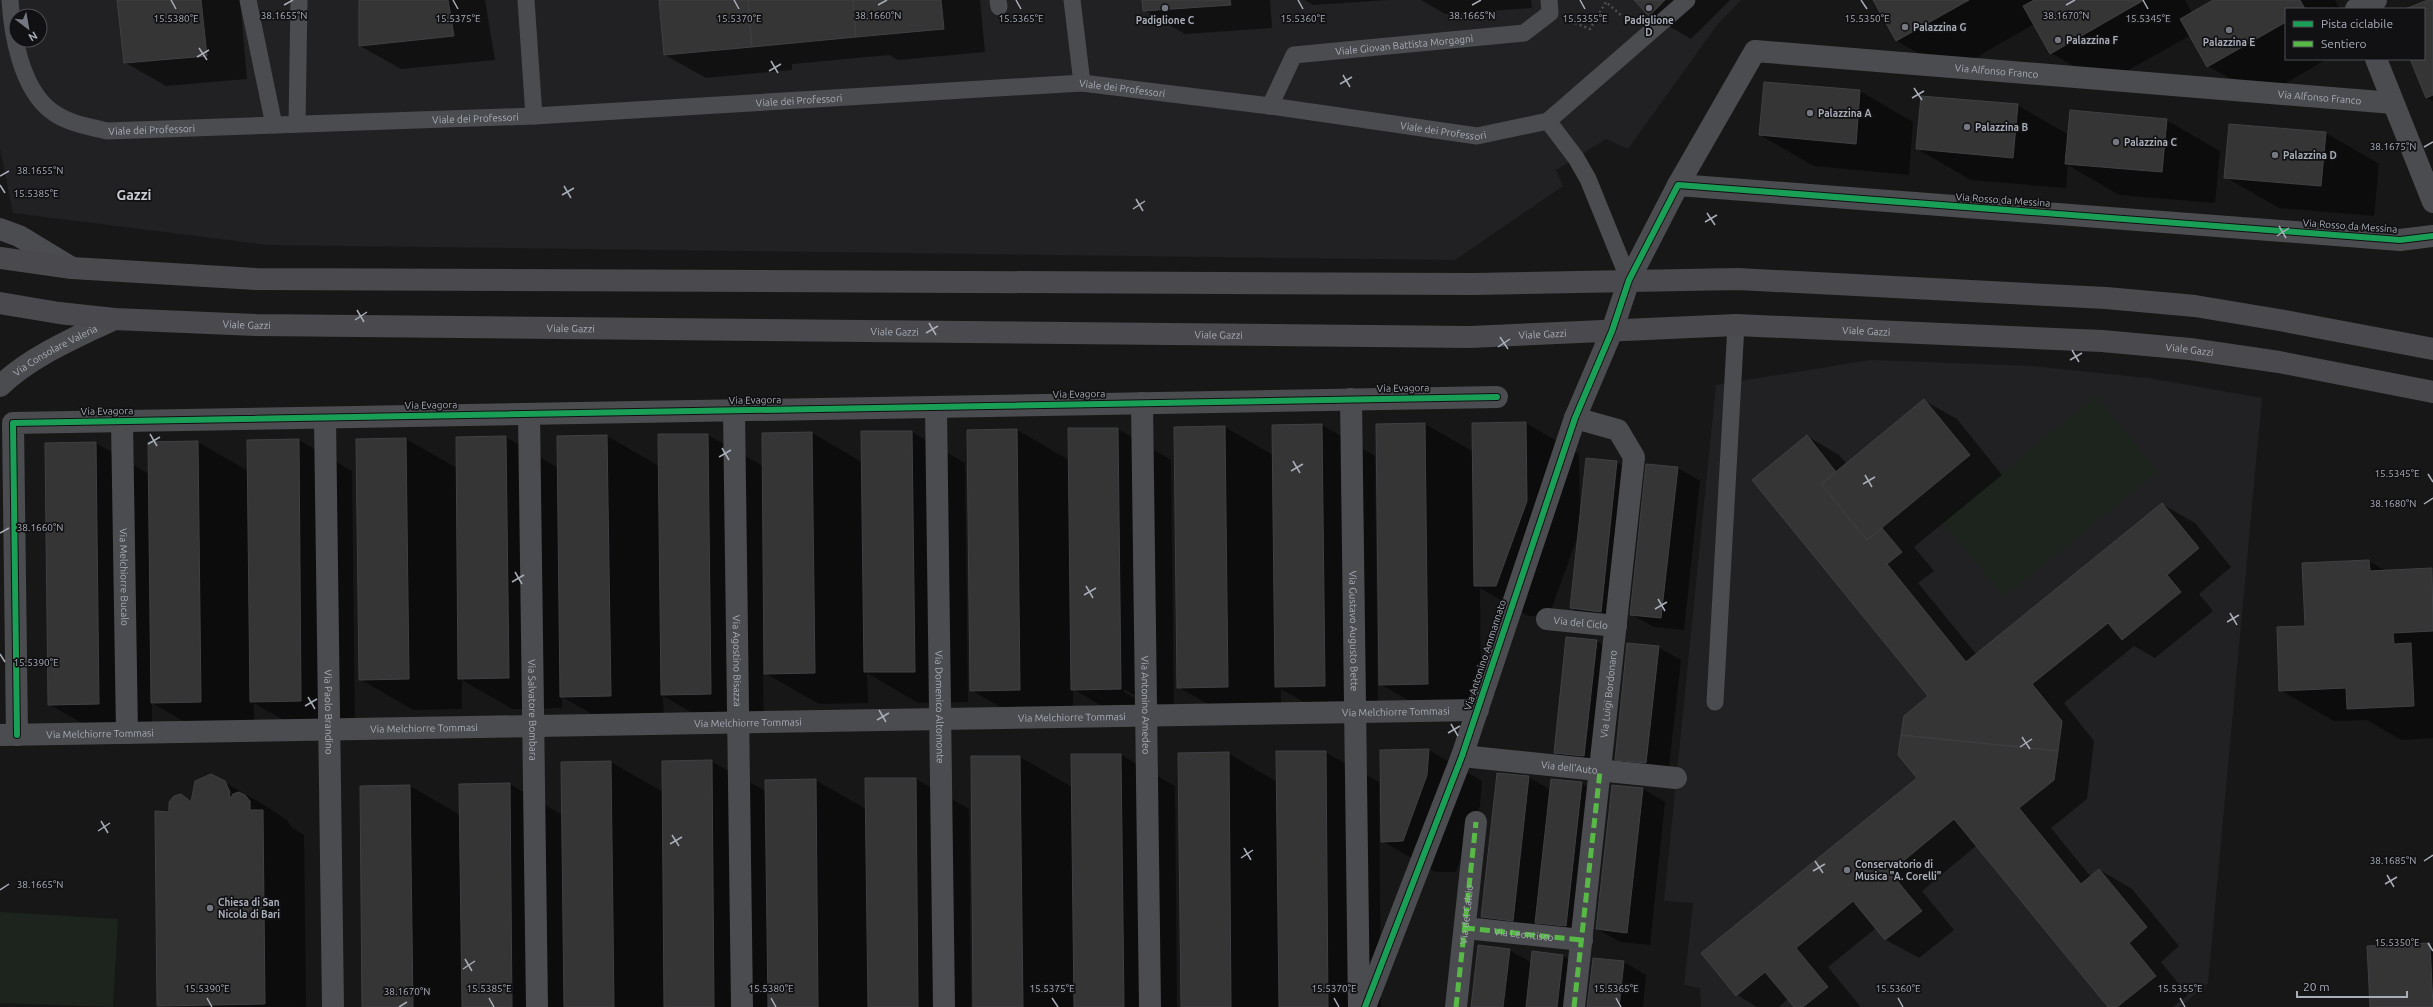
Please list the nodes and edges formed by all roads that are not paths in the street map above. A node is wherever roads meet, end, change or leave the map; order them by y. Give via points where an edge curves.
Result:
1 (10, 0) edge
2 (248, 0) edge
3 (298, 0) edge
4 (526, 0) edge
5 (1072, 0) edge
6 (1687, 0) edge
7 (2376, 0) edge
8 (1550, 7) edge
9 (2358, 8) edge
10 (2376, 60) edge
11 (1082, 83) junction
12 (2393, 103) junction
13 (1270, 106) junction
14 (534, 116) junction
15 (1548, 121) junction
16 (297, 124) junction
17 (274, 125) junction
18 (1678, 185) junction
19 (2433, 202) edge
20 (0, 229) edge
21 (2433, 236) edge
22 (0, 258) edge
23 (72, 268) junction
24 (1629, 280) junction
25 (0, 303) edge
26 (114, 319) junction
27 (1736, 325) junction
28 (1612, 331) junction
29 (2433, 349) edge
30 (0, 386) edge
31 (2433, 392) edge
32 (1497, 397) dead end
33 (1351, 399) junction
34 (1142, 403) junction
35 (936, 407) junction
36 (734, 410) junction
37 (529, 414) junction
38 (325, 418) junction
39 (1574, 418) junction
40 (122, 421) junction
41 (1547, 619) dead end
42 (1616, 626) junction
43 (1715, 702) dead end
44 (1478, 710) junction
45 (1355, 712) junction
46 (1146, 716) junction
47 (940, 719) junction
48 (738, 723) junction
49 (533, 726) junction
50 (329, 730) junction
51 (127, 734) junction
52 (9, 735) edge
53 (1462, 756) junction
54 (1600, 771) junction
55 (1676, 778) dead end
56 (1476, 822) dead end
57 (1465, 928) junction
58 (1582, 940) junction
59 (333, 1007) edge
60 (537, 1007) edge
61 (742, 1007) edge
62 (944, 1007) edge
63 (1150, 1007) edge
64 (1359, 1007) edge
65 (1365, 1007) edge
66 (1456, 1007) edge
67 (1574, 1007) edge

1 - 17 lane, Viale dei Professori via 12,32 33,91 50,110 73,123 107,131
2 - 17 lane
3 - 16 lane
4 - 14 lane
5 - 11 lane
6 - 15 lane
7 - 9 street
8 - 13 lane, Viale Giovan Battista Morgagni via 1524,33 1294,55
10 - 12 street
11 - 13 lane, Viale dei Professori
11 - 14 lane, Viale dei Professori
12 - 18 street, Via Alfonso Franco via 1755,52
12 - 19 street
13 - 15 lane, Viale dei Professori via 1477,136
14 - 16 lane, Viale dei Professori
15 - 24 lane via 1576,158 1588,179
16 - 17 lane, Viale dei Professori
18 - 21 street, Via Rosso da Messina via 2400,240
18 - 24 street
20 - 23 street via 19,236
22 - 23 main road
23 - 24 main road via 264,279 1435,284
24 - 28 street, Via Antonino Ammannato
24 - 29 main road via 1738,279 2106,298 2196,306
25 - 26 main road, Viale Gazzi
26 - 28 main road, Viale Gazzi via 256,325 1470,337
26 - 30 street, Via Consolare Valeria via 62,344
27 - 28 main road, Viale Gazzi
27 - 31 main road, Viale Gazzi via 2109,341 2190,349 2278,362
27 - 43 lane
28 - 39 street, Via Antonino Ammannato
32 - 33 street, Via Evagora
33 - 34 street, Via Evagora
33 - 45 street, Via Gustavo Augusto Bette
34 - 35 street, Via Evagora
34 - 46 street, Via Antonino Amedeo
35 - 36 street, Via Evagora
35 - 47 street, Via Domenico Altomonte
36 - 37 street, Via Evagora
36 - 48 street, Via Agostino Bisazza
37 - 38 street, Via Evagora
37 - 49 street, Via Salvatore Bombara
38 - 40 street, Via Evagora
38 - 50 street, Via Paolo Brandino
39 - 42 street, Via Luigi Bordonaro via 1618,430 1634,457
39 - 44 street, Via Antonino Ammannato
40 - 51 street, Via Melchiorre Bucalo
40 - 52 street, Via Evagora via 13,423
41 - 42 street, Via del Ciclo
42 - 54 street, Via Luigi Bordonaro
44 - 45 street, Via Melchiorre Tommasi
44 - 53 street, Via Antonino Ammannato
45 - 46 street, Via Melchiorre Tommasi
45 - 64 street, Via Gustavo Augusto Bette
46 - 47 street, Via Melchiorre Tommasi
46 - 63 street, Via Antonino Amedeo
47 - 48 street, Via Melchiorre Tommasi
47 - 62 street, Via Domenico Altomonte
48 - 49 street, Via Melchiorre Tommasi
48 - 61 street, Via Agostino Bisazza
49 - 50 street, Via Melchiorre Tommasi
49 - 60 street, Via Salvatore Bombara
50 - 51 street, Via Melchiorre Tommasi
50 - 59 street, Via Paolo Brandino
51 - 52 street, Via Melchiorre Tommasi
53 - 54 street, Via dell'Auto
53 - 65 street, Via Antonino Ammannato
54 - 55 street, Via dell'Auto
54 - 58 street, Via Luigi Bordonaro
56 - 57 street, Via del Calcio
57 - 58 street, Via Leontisco
57 - 66 street, Via del Calcio
58 - 67 street, Via Luigi Bordonaro

